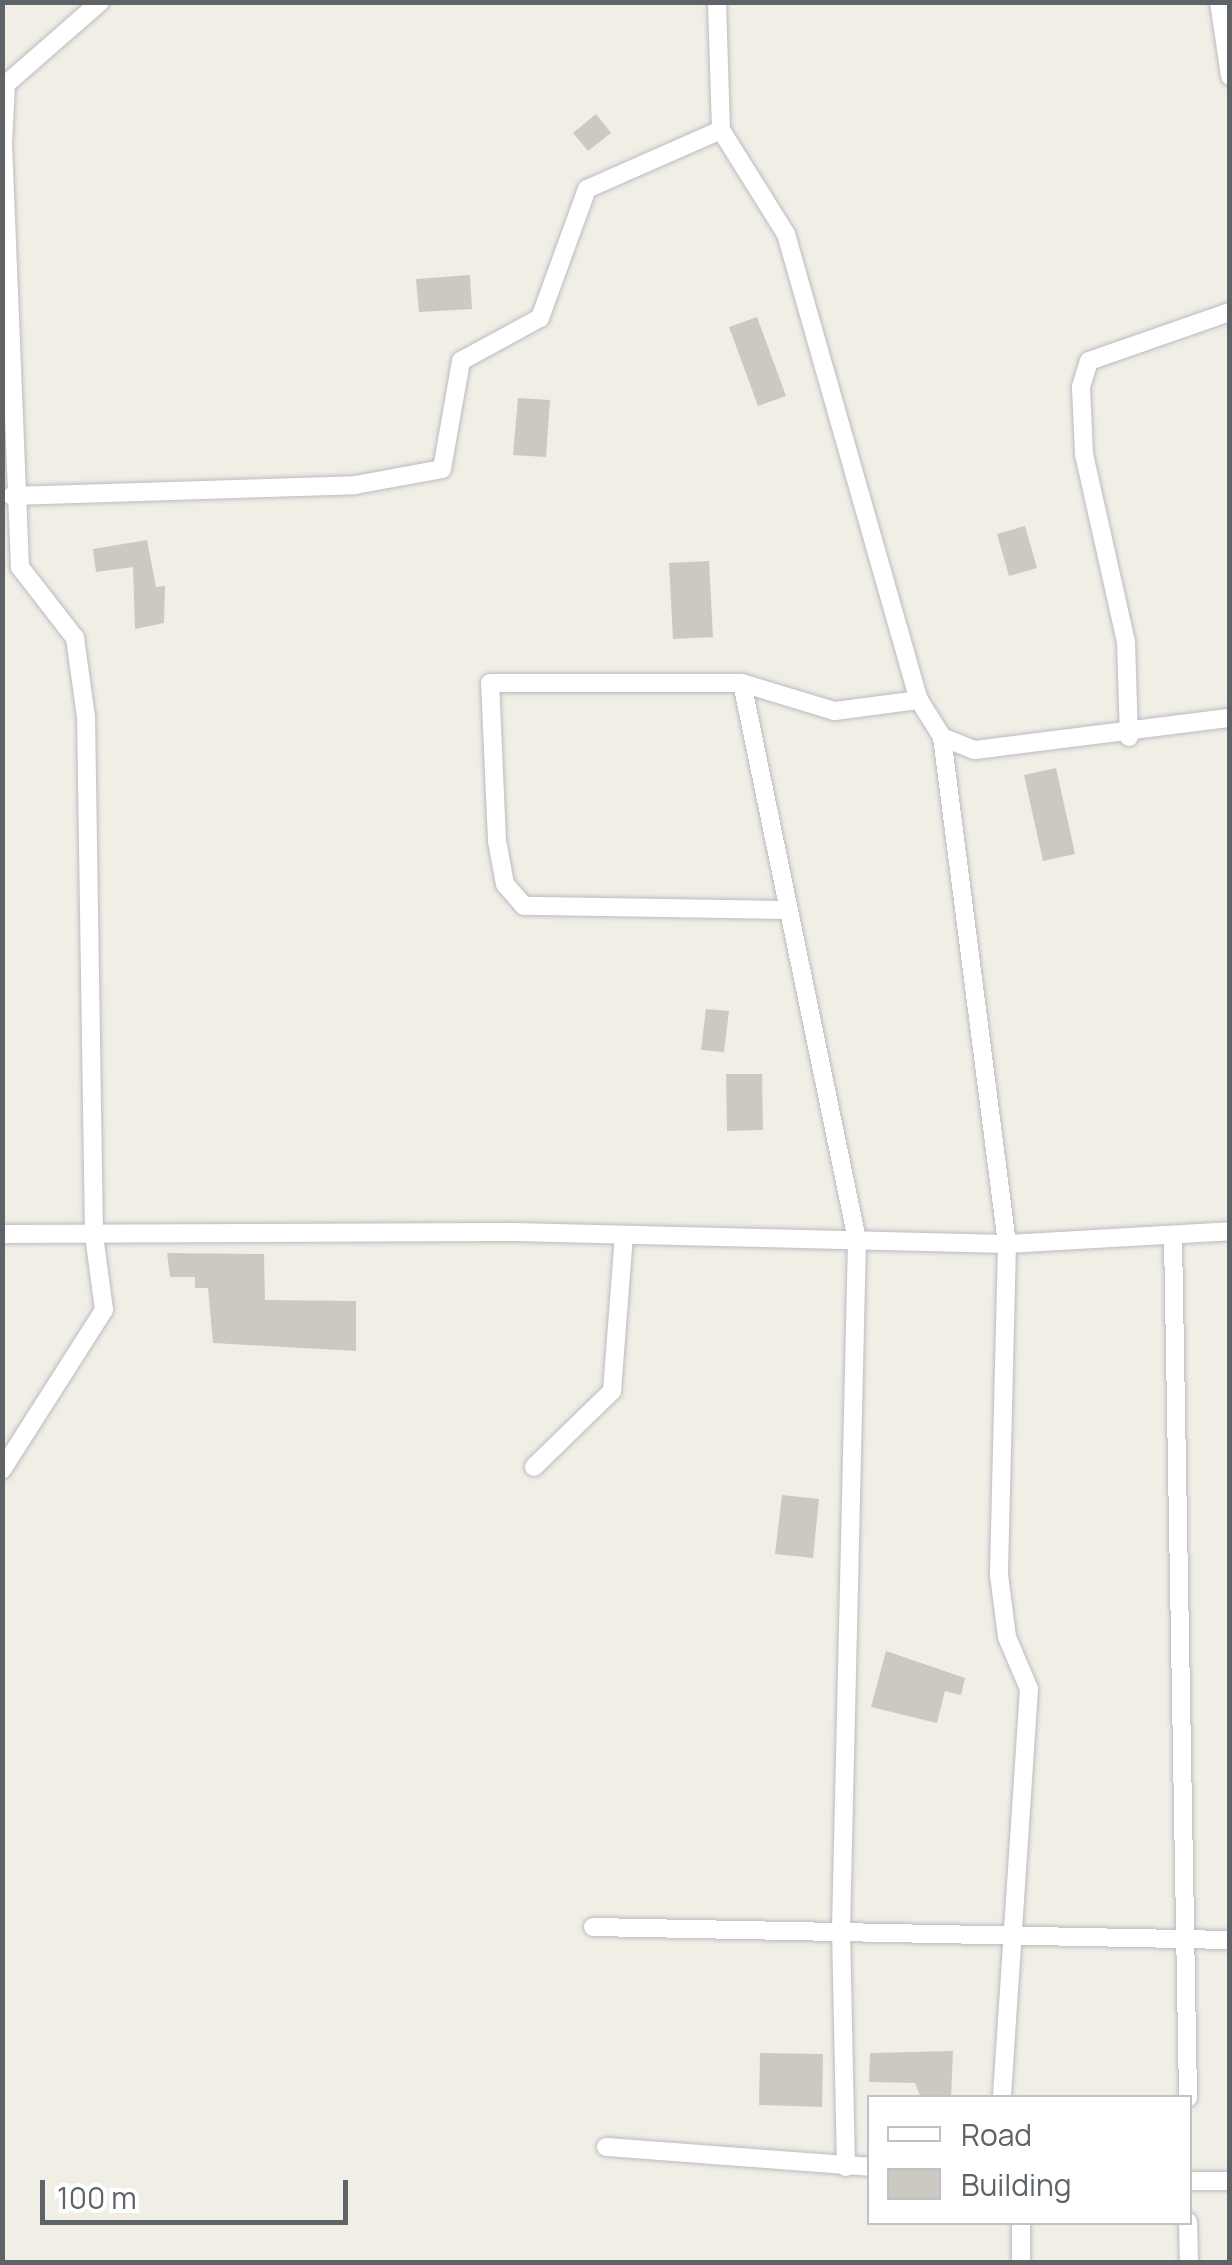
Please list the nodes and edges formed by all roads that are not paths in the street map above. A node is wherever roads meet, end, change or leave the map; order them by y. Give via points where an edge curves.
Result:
1 (100, 2) edge
2 (717, 2) edge
3 (1218, 2) edge
4 (1230, 76) edge
5 (4, 84) edge
6 (721, 130) junction
7 (1230, 312) edge
8 (12, 496) junction
9 (742, 683) junction
10 (920, 700) junction
11 (1230, 718) edge
12 (942, 737) junction
13 (1128, 737) junction
14 (787, 910) junction
15 (1230, 1231) edge
16 (2, 1234) edge
17 (94, 1234) junction
18 (624, 1234) junction
19 (1173, 1237) junction
20 (857, 1240) junction
21 (1008, 1244) junction
22 (534, 1468) dead end
23 (2, 1470) edge
24 (593, 1927) dead end
25 (841, 1929) junction
26 (1013, 1934) junction
27 (1188, 1940) junction
28 (1230, 1940) edge
29 (1002, 2095) edge
30 (1188, 2095) edge
31 (606, 2148) dead end
32 (846, 2166) junction
33 (867, 2166) edge
34 (1192, 2181) edge
35 (1230, 2181) edge
36 (1021, 2225) edge
37 (1188, 2225) edge
38 (1020, 2262) edge
39 (1189, 2262) edge

1 - 5 street
2 - 6 street
3 - 4 street
5 - 8 street
6 - 8 street via 586,190 540,318 461,362 442,469 355,484
6 - 10 street via 786,234
7 - 13 street via 1089,361 1081,388 1084,454 1126,642
8 - 17 street via 20,567 75,638 86,717
9 - 10 street via 835,711
9 - 14 street
9 - 14 street via 490,683 505,884 524,906
10 - 12 street
11 - 13 street
12 - 13 street via 975,750
12 - 21 street
14 - 20 street
15 - 19 street
16 - 17 street
17 - 18 street
17 - 23 street via 98,1327
18 - 20 street
18 - 22 street via 612,1391
19 - 21 street
19 - 27 street
20 - 21 street
20 - 25 street
21 - 26 street via 999,1575 1007,1637 1029,1689
24 - 25 street
25 - 26 street
25 - 32 street
26 - 27 street
26 - 29 street
27 - 28 street
27 - 30 street
31 - 32 street
32 - 33 street
34 - 35 street
36 - 38 street
37 - 39 street

